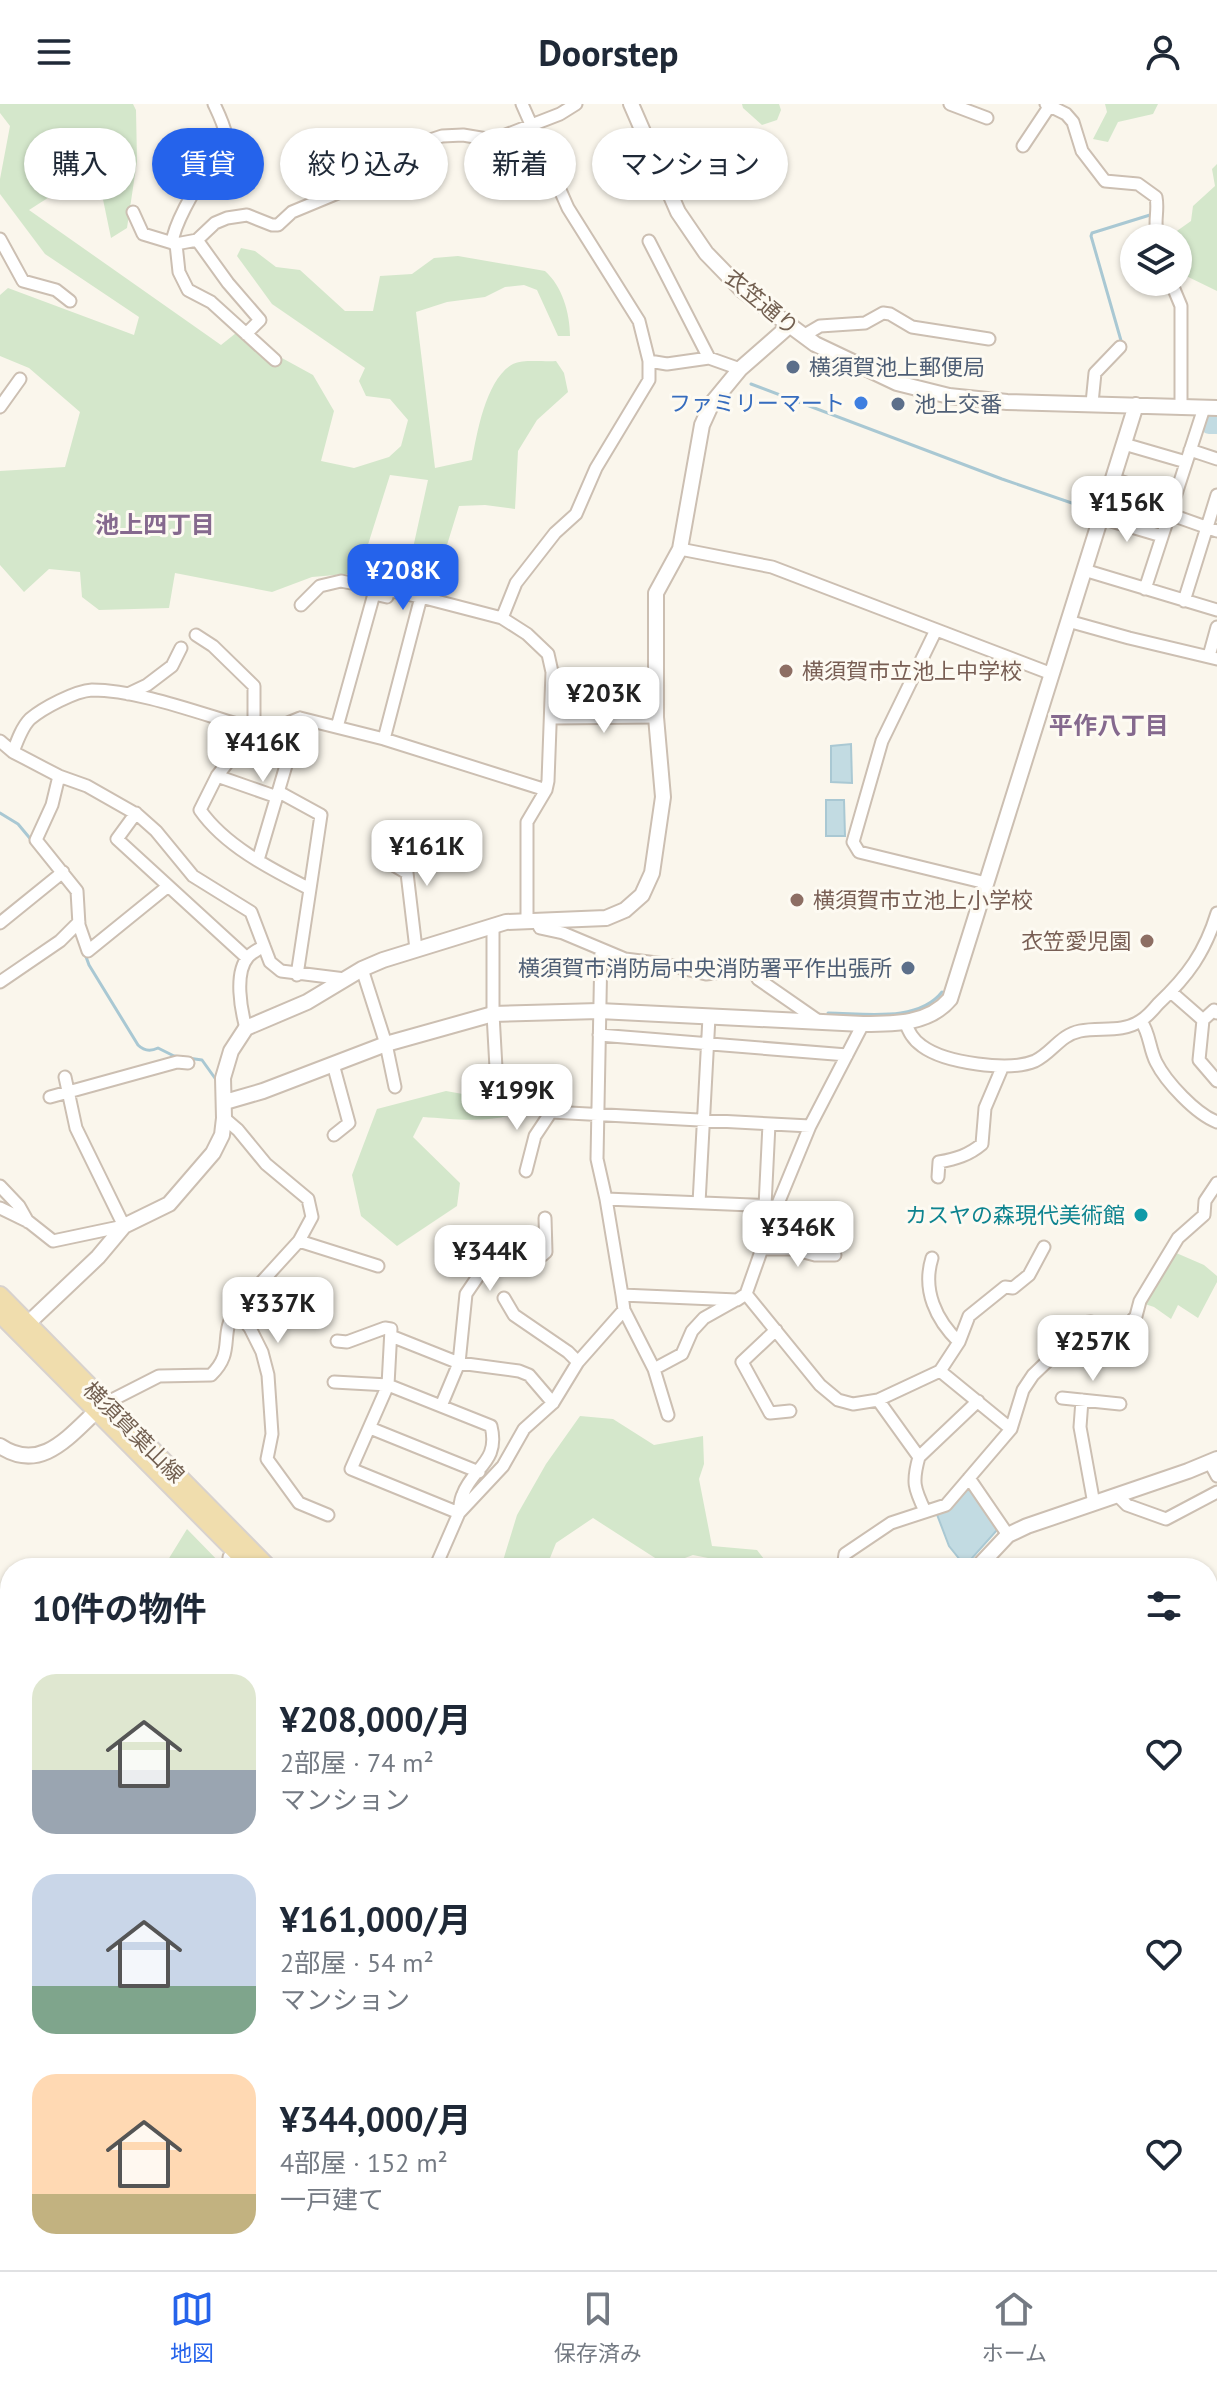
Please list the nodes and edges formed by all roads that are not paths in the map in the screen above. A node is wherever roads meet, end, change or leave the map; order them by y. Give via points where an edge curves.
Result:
1 (214, 104) edge
2 (522, 104) edge
3 (576, 104) edge
4 (631, 104) edge
5 (950, 104) edge
6 (1047, 106) edge
7 (987, 118) dead end
8 (532, 125) junction
9 (1023, 146) dead end
10 (133, 212) dead end
11 (1154, 224) edge
12 (0, 239) edge
13 (197, 240) junction
14 (649, 241) dead end
15 (174, 244) junction
16 (1177, 296) edge
17 (70, 301) dead end
18 (789, 326) junction
19 (246, 334) junction
20 (803, 336) junction
21 (989, 339) dead end
22 (1120, 347) dead end
23 (709, 358) junction
24 (275, 360) dead end
25 (649, 361) junction
26 (740, 369) junction
27 (20, 379) dead end
28 (1092, 403) junction
29 (1136, 405) junction
30 (0, 407) edge
31 (1181, 408) junction
32 (1210, 408) edge
33 (1124, 444) junction
34 (1188, 456) junction
35 (1217, 459) edge
36 (1113, 479) junction
37 (1217, 495) edge
38 (1174, 499) junction
39 (1169, 514) junction
40 (1101, 518) junction
41 (1212, 529) edge
42 (1162, 536) junction
43 (680, 549) junction
44 (1084, 570) junction
45 (1145, 589) junction
46 (391, 592) junction
47 (421, 597) junction
48 (1184, 601) junction
49 (301, 605) dead end
50 (1217, 610) edge
51 (502, 618) junction
52 (1068, 621) junction
53 (1217, 627) edge
54 (936, 630) junction
55 (196, 635) dead end
56 (181, 648) dead end
57 (1213, 658) edge
58 (1052, 674) junction
59 (128, 694) junction
60 (656, 717) junction
61 (300, 718) junction
62 (551, 718) junction
63 (337, 727) junction
64 (254, 729) junction
65 (384, 739) junction
66 (0, 741) edge
67 (13, 752) junction
68 (59, 776) junction
69 (217, 776) junction
70 (546, 790) junction
71 (278, 795) junction
72 (136, 813) junction
73 (386, 837) dead end
74 (258, 860) junction
75 (63, 872) junction
76 (986, 883) junction
77 (167, 887) junction
78 (310, 889) junction
79 (1217, 913) edge
80 (79, 922) junction
81 (532, 922) junction
82 (0, 923) edge
83 (493, 925) junction
84 (264, 946) junction
85 (416, 949) junction
86 (601, 949) junction
87 (247, 958) junction
88 (362, 969) junction
89 (297, 975) junction
90 (345, 979) junction
91 (0, 982) edge
92 (1171, 992) junction
93 (599, 1011) junction
94 (1217, 1013) edge
95 (493, 1014) junction
96 (709, 1017) junction
97 (1203, 1020) junction
98 (1141, 1021) junction
99 (905, 1022) junction
100 (821, 1023) junction
101 (863, 1024) junction
102 (246, 1028) junction
103 (599, 1035) junction
104 (386, 1044) junction
105 (707, 1044) junction
106 (847, 1055) junction
107 (188, 1063) dead end
108 (333, 1064) junction
109 (1002, 1068) junction
110 (65, 1077) dead end
111 (1217, 1081) edge
112 (395, 1087) dead end
113 (69, 1093) junction
114 (50, 1097) dead end
115 (225, 1102) junction
116 (551, 1112) junction
117 (598, 1114) junction
118 (224, 1118) junction
119 (703, 1120) junction
120 (1217, 1122) edge
121 (769, 1124) junction
122 (810, 1126) junction
123 (334, 1135) dead end
124 (526, 1171) dead end
125 (938, 1177) dead end
126 (1217, 1183) edge
127 (0, 1186) edge
128 (606, 1199) junction
129 (699, 1203) junction
130 (771, 1206) junction
131 (0, 1208) edge
132 (545, 1218) dead end
133 (29, 1222) junction
134 (124, 1226) junction
135 (299, 1241) junction
136 (1044, 1247) dead end
137 (762, 1249) junction
138 (835, 1255) dead end
139 (932, 1258) dead end
140 (378, 1266) dead end
141 (0, 1295) edge
142 (622, 1295) junction
143 (741, 1297) junction
144 (504, 1298) dead end
145 (236, 1310) junction
146 (624, 1310) junction
147 (0, 1314) edge
148 (22, 1329) junction
149 (776, 1330) junction
150 (391, 1336) junction
151 (337, 1341) dead end
152 (959, 1342) junction
153 (578, 1362) junction
154 (459, 1363) junction
155 (654, 1369) junction
156 (940, 1371) junction
157 (334, 1382) dead end
158 (388, 1385) junction
159 (1062, 1398) dead end
160 (878, 1400) junction
161 (1082, 1400) junction
162 (978, 1401) junction
163 (553, 1403) junction
164 (1120, 1404) dead end
165 (441, 1406) junction
166 (100, 1408) junction
167 (790, 1411) dead end
168 (668, 1415) dead end
169 (370, 1428) junction
170 (1011, 1429) junction
171 (0, 1446) edge
172 (919, 1457) junction
173 (1215, 1466) edge
174 (479, 1472) junction
175 (969, 1478) junction
176 (1217, 1492) edge
177 (1118, 1496) junction
178 (1094, 1504) junction
179 (925, 1511) junction
180 (459, 1513) junction
181 (328, 1515) dead end
182 (1008, 1535) junction
183 (238, 1554) edge
184 (439, 1558) edge
185 (844, 1558) edge
186 (986, 1558) edge

1 - 15 street via 227,135 225,153 182,214
2 - 8 street
3 - 8 street
4 - 18 street, 衣笠通り via 678,212 706,253 742,290
5 - 7 street
6 - 9 street
6 - 11 street via 1073,122 1082,151 1105,181 1150,190 1158,206
8 - 13 street via 493,140 463,135 427,141 412,162 398,170 292,212 278,225 247,215 227,218
8 - 25 street via 555,185 639,321
10 - 15 street via 143,234
12 - 17 street via 23,281 56,290
13 - 15 street
13 - 19 street via 260,320
14 - 23 street
15 - 19 street via 188,290 211,302
16 - 31 street
18 - 20 street, 衣笠通り
18 - 26 street
19 - 24 street
20 - 21 street via 820,326 865,323 883,313 912,327
20 - 28 street, 衣笠通り via 860,367 923,391 979,400
22 - 28 street via 1095,373
23 - 25 street
23 - 26 street
25 - 51 street via 649,380 596,468 576,514 516,583
26 - 43 street via 712,403 702,425
27 - 30 street
28 - 29 street, 衣笠通り
29 - 31 street, 衣笠通り
29 - 33 street
31 - 32 street, 衣笠通り
32 - 34 street
33 - 34 street
33 - 36 street
34 - 35 street
34 - 38 street
36 - 38 street
36 - 40 street
37 - 41 street
38 - 39 street
39 - 41 street
39 - 42 street
40 - 42 street
40 - 44 street
41 - 48 street
42 - 45 street
43 - 54 street via 772,567
43 - 60 street via 654,602
44 - 45 street
44 - 52 street
45 - 48 street
46 - 47 street
46 - 49 street via 341,581 320,586
46 - 63 street via 390,598 374,594
47 - 51 street
47 - 65 street
48 - 50 street
51 - 62 street via 548,654
52 - 57 street
52 - 58 street
53 - 57 street
54 - 58 street
54 - 76 street via 882,741 853,842 859,852
55 - 64 street via 254,686
56 - 59 street via 172,666
58 - 76 street
59 - 64 street
59 - 67 street via 92,690 62,700 30,719
60 - 62 street
60 - 81 street via 663,797 652,873 642,895 606,918
61 - 63 street
61 - 64 street
61 - 71 street
62 - 70 street
63 - 65 street
64 - 69 street
65 - 70 street
66 - 67 street
67 - 68 street
68 - 72 street
68 - 75 street via 36,840
69 - 71 street
69 - 74 street via 200,810 212,827
70 - 81 street via 527,822
71 - 74 street
71 - 78 street via 321,815
72 - 77 street via 117,839
72 - 84 street via 193,876 251,912
73 - 85 street via 385,860 407,873
74 - 78 street
75 - 80 street via 77,891
75 - 82 street
76 - 99 street via 950,999 940,1011
77 - 80 street via 88,951
77 - 87 street
78 - 89 street
79 - 92 street via 1195,965
80 - 91 street
81 - 83 street
81 - 86 street
83 - 85 street
83 - 95 street
84 - 87 street
84 - 89 street via 270,962
85 - 88 street
86 - 93 street
86 - 100 street via 625,959 706,974 752,965 758,979
87 - 102 street via 240,998
88 - 90 street
88 - 104 street
89 - 90 street
90 - 102 street
92 - 97 street
92 - 98 street
93 - 95 street
93 - 96 street
93 - 103 street
94 - 97 street via 1214,1010
95 - 104 street
95 - 116 street via 497,1086 525,1089
96 - 100 street
96 - 105 street
97 - 111 street via 1199,1060
98 - 109 street via 1119,1029 1080,1031 1063,1037 1035,1061
98 - 120 street via 1165,1079 1202,1117
99 - 101 street
99 - 109 street via 911,1037 924,1048
100 - 101 street
101 - 106 street
102 - 115 street via 231,1051 223,1078
103 - 105 street
103 - 117 street
104 - 108 street
104 - 112 street
105 - 106 street
105 - 119 street
106 - 122 street
107 - 113 street
108 - 115 street
108 - 123 street via 349,1123
109 - 125 street via 985,1108 982,1144 939,1162
110 - 113 street
113 - 114 street
113 - 134 street via 76,1128
115 - 118 street
116 - 117 street
116 - 124 street via 535,1136
117 - 119 street
117 - 128 street via 597,1159
118 - 134 street via 213,1153 169,1204
118 - 135 street via 308,1199 312,1217
119 - 121 street
119 - 129 street
121 - 122 street
121 - 130 street
122 - 130 street
126 - 170 street via 1205,1201 1204,1215 1178,1238 1128,1326 1123,1330 1091,1322 1070,1331 1023,1390
127 - 133 street
128 - 129 street
128 - 142 street
129 - 130 street
130 - 137 street
131 - 133 street
132 - 154 street via 546,1252 541,1257 483,1269 466,1294
133 - 134 street via 53,1241
134 - 148 street
135 - 140 street
135 - 145 street
136 - 152 street via 1029,1275 969,1316
137 - 138 street
137 - 143 street
139 - 152 street via 931,1300 943,1327
141 - 148 main road, 横須賀葉山線
142 - 143 street
142 - 146 street
143 - 149 street
143 - 155 street via 704,1318 682,1354
144 - 153 street via 514,1315
145 - 166 street via 229,1320 227,1352 211,1375 159,1376
145 - 181 street via 262,1352 268,1375 272,1434 267,1459 299,1503
146 - 153 street
146 - 155 street
147 - 148 main road, 横須賀葉山線
148 - 166 main road, 横須賀葉山線
149 - 160 street via 838,1400
149 - 167 street via 742,1362 770,1413
150 - 151 street via 391,1329 385,1328
150 - 154 street
150 - 158 street
152 - 156 street
153 - 163 street
154 - 163 street via 529,1375
154 - 165 street
155 - 168 street
156 - 160 street
156 - 162 street
157 - 158 street
158 - 165 street
158 - 169 street
159 - 161 street
160 - 172 street
161 - 164 street
161 - 178 street via 1080,1427
162 - 170 street
162 - 172 street
163 - 180 street via 524,1429 503,1466
165 - 174 street via 491,1426 491,1455
166 - 171 street via 51,1451 13,1455
166 - 183 main road, 横須賀葉山線
169 - 174 street
169 - 180 street via 351,1469
170 - 175 street
172 - 179 street via 914,1487
173 - 177 street
174 - 180 street via 463,1493
175 - 179 street via 946,1505
175 - 182 street
176 - 177 street via 1166,1519 1127,1505
177 - 178 street
178 - 182 street
179 - 185 street via 891,1523
180 - 184 street
182 - 186 street

